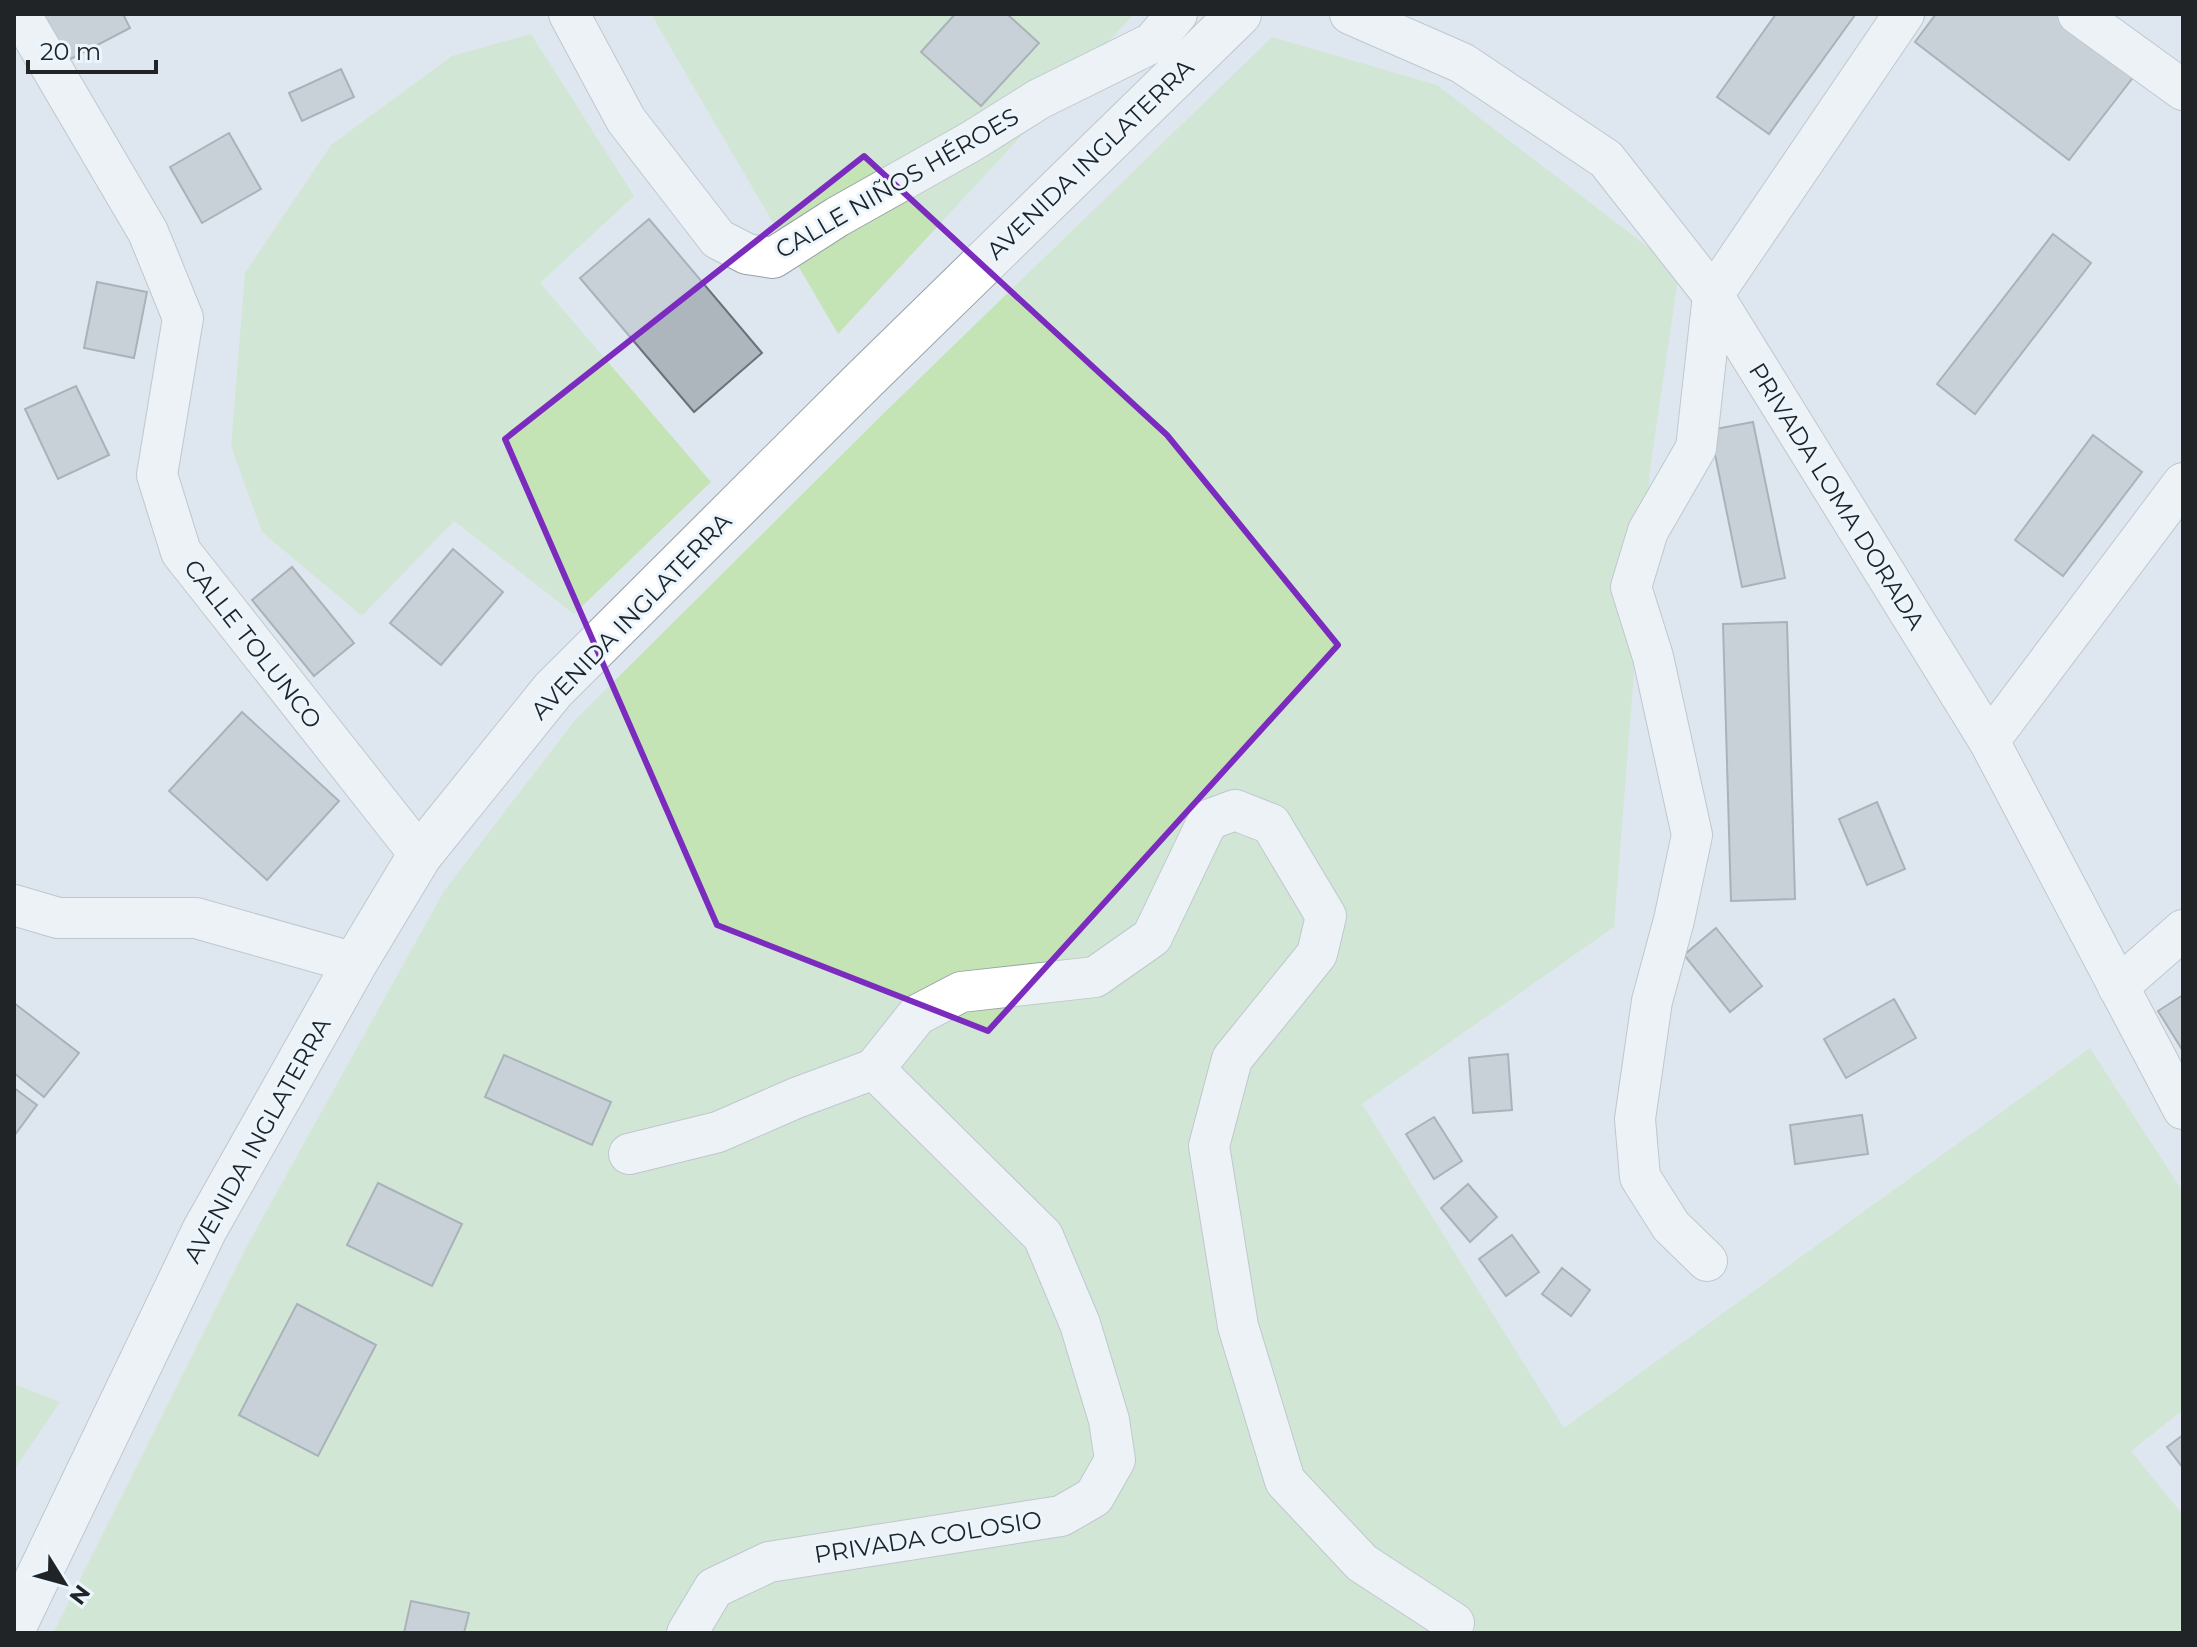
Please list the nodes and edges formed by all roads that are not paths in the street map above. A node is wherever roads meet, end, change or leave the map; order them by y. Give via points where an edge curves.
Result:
1 (20, 14) edge
2 (569, 14) edge
3 (1177, 14) edge
4 (1239, 14) edge
5 (1350, 14) edge
6 (1904, 14) edge
7 (2078, 14) edge
8 (2183, 90) edge
9 (1713, 295) junction
10 (2183, 483) edge
11 (1989, 741) junction
12 (420, 855) junction
13 (14, 905) edge
14 (2183, 930) edge
15 (355, 963) junction
16 (2118, 987) junction
17 (874, 1069) junction
18 (2183, 1109) edge
19 (629, 1154) dead end
20 (1707, 1261) dead end
21 (1454, 1623) dead end
22 (14, 1627) edge
23 (687, 1633) edge

1 - 12 street, CALLE TOLUNCO via 148,232 183,318 157,475 181,552
2 - 3 street, CALLE NIÑOS HÉROES via 626,120 718,239 747,254 773,258 1039,99 1152,43
4 - 12 main road, AVENIDA INGLATERRA via 553,690
5 - 9 street, PRIVADA LOMA DORADA via 1462,63 1606,159
6 - 9 street
7 - 8 street
9 - 11 street, PRIVADA LOMA DORADA
9 - 20 street via 1696,448 1648,531 1631,587 1653,657 1692,835 1652,1001 1635,1119 1640,1177 1671,1226
10 - 11 street
11 - 16 street, PRIVADA LOMA DORADA
12 - 15 main road, AVENIDA INGLATERRA
13 - 15 street via 58,918 196,918
14 - 16 street
15 - 22 main road, AVENIDA INGLATERRA via 204,1231
16 - 18 street, PRIVADA LOMA DORADA
17 - 19 street via 718,1132
17 - 21 street via 917,1015 961,992 1095,977 1152,937 1208,820 1235,810 1271,824 1326,916 1317,954 1232,1059 1209,1146 1238,1326 1285,1481 1362,1563
17 - 23 street, PRIVADA COLOSIO via 1043,1236 1080,1324 1109,1420 1115,1460 1094,1497 1061,1516 769,1562 714,1588

